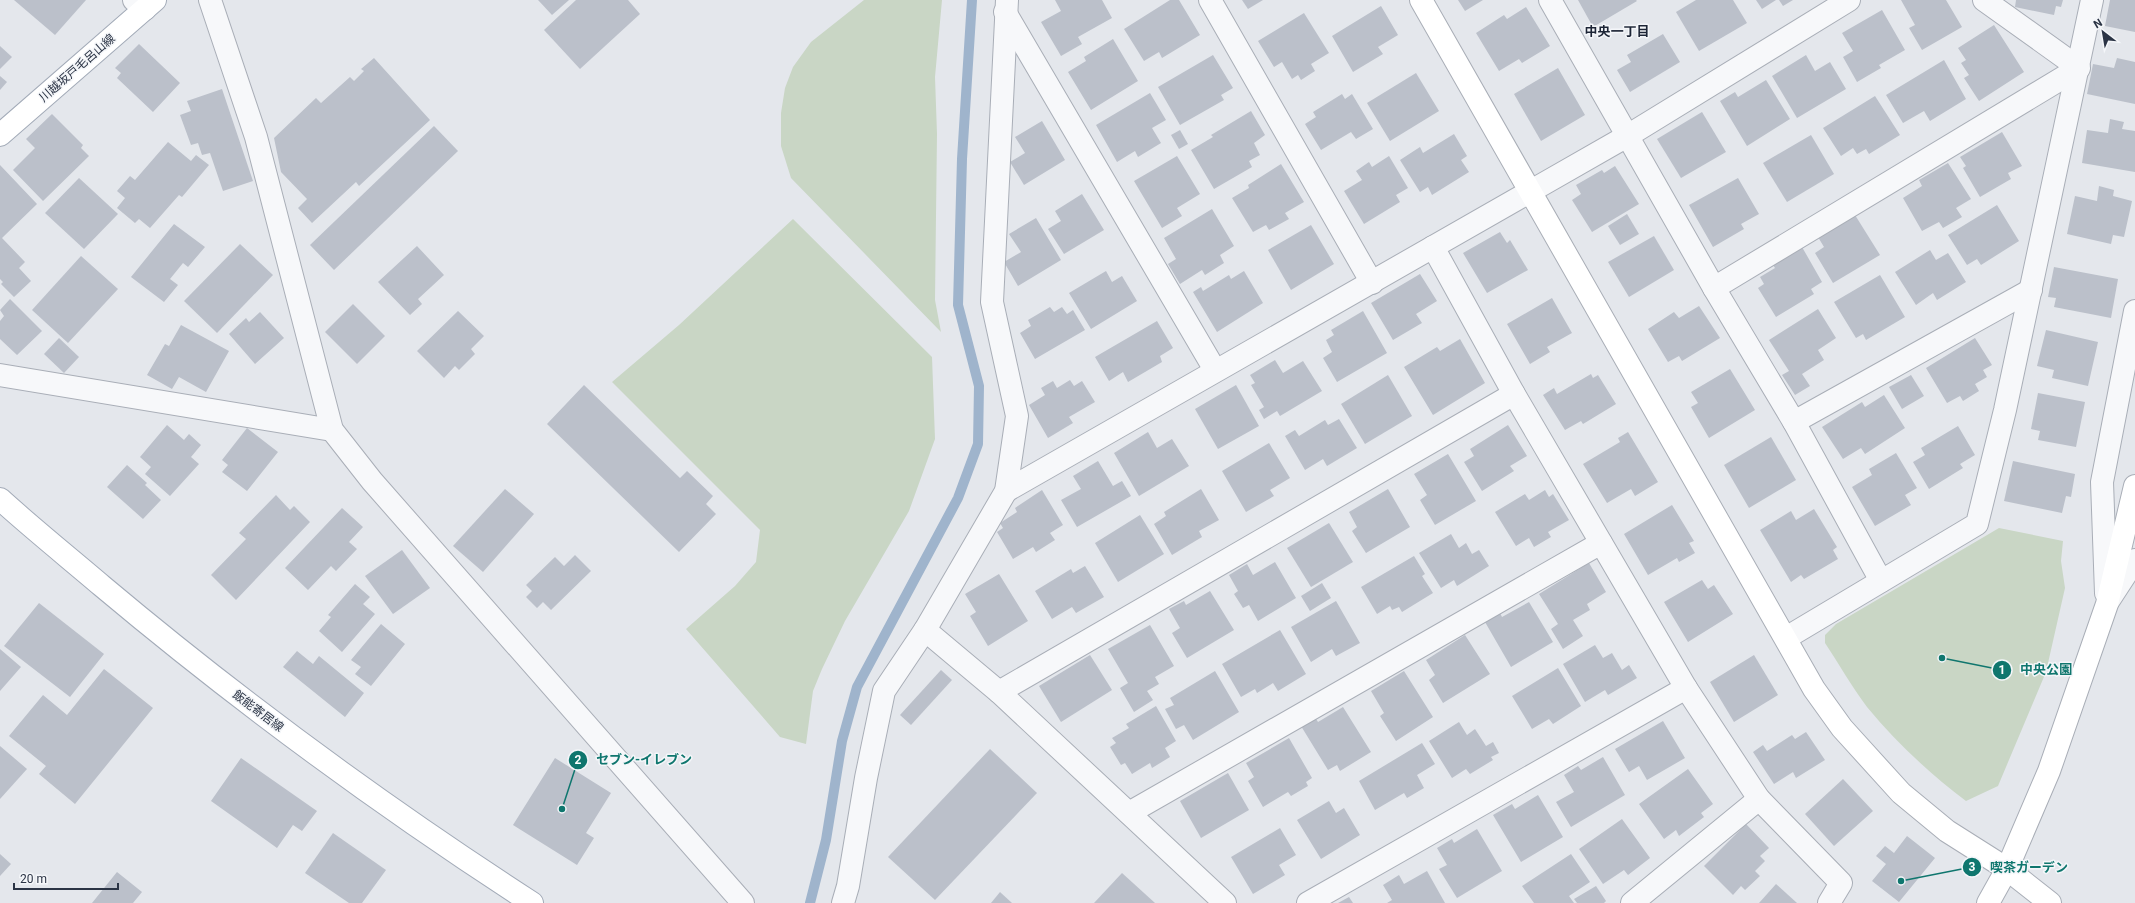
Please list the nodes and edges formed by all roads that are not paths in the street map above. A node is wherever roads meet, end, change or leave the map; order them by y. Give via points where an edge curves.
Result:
1 (210, 0) edge
2 (1210, 0) edge
3 (1421, 0) edge
4 (1550, 0) edge
5 (1849, 0) edge
6 (1984, 0) edge
7 (2092, 0) edge
8 (144, 3) edge
9 (1006, 6) edge
10 (2079, 68) junction
11 (0, 135) edge
12 (1628, 135) junction
13 (1530, 191) junction
14 (1433, 247) junction
15 (1372, 283) junction
16 (1714, 288) junction
17 (2031, 290) junction
18 (2135, 311) edge
19 (1215, 370) junction
20 (0, 375) edge
21 (1514, 394) junction
22 (1794, 422) junction
23 (332, 430) junction
24 (2135, 486) edge
25 (1006, 491) junction
26 (0, 499) edge
27 (1601, 543) junction
28 (2135, 560) edge
29 (1881, 581) junction
30 (2106, 604) junction
31 (925, 630) junction
32 (1786, 638) junction
33 (1686, 688) junction
34 (999, 692) junction
35 (1759, 799) junction
36 (1129, 813) junction
37 (2007, 869) junction
38 (532, 903) edge
39 (743, 903) edge
40 (843, 903) edge
41 (1225, 903) edge
42 (1308, 903) edge
43 (1632, 903) edge
44 (1828, 903) edge
45 (1988, 903) edge
46 (2050, 903) edge

1 - 23 street via 256,137
2 - 15 street
3 - 13 street
4 - 12 street
5 - 12 street
6 - 10 street
7 - 10 street
8 - 11 street, 川越坂戸毛呂山線
9 - 19 street
9 - 25 street via 992,302 1017,416
10 - 16 street
10 - 17 street
12 - 13 street
12 - 16 street
13 - 14 street
13 - 32 street
14 - 15 street
14 - 21 street
15 - 19 street
16 - 22 street
17 - 22 street
17 - 29 street via 1977,524
18 - 30 street via 2102,482
19 - 25 street
20 - 23 street
21 - 27 street
21 - 34 street
22 - 29 street
23 - 39 street via 378,487
24 - 30 street
25 - 31 street
26 - 38 street, 飯能寄居線 via 172,644 308,749 451,851
27 - 33 street
27 - 36 street
28 - 30 street
29 - 32 street
30 - 37 street via 2049,771
31 - 34 street
31 - 40 street via 884,691
32 - 37 street via 1814,688 1842,728 1872,764 1901,793 1947,831
33 - 35 street
33 - 42 street
34 - 36 street
35 - 43 street
35 - 44 street via 1841,883
36 - 41 street
37 - 45 street
37 - 46 street

